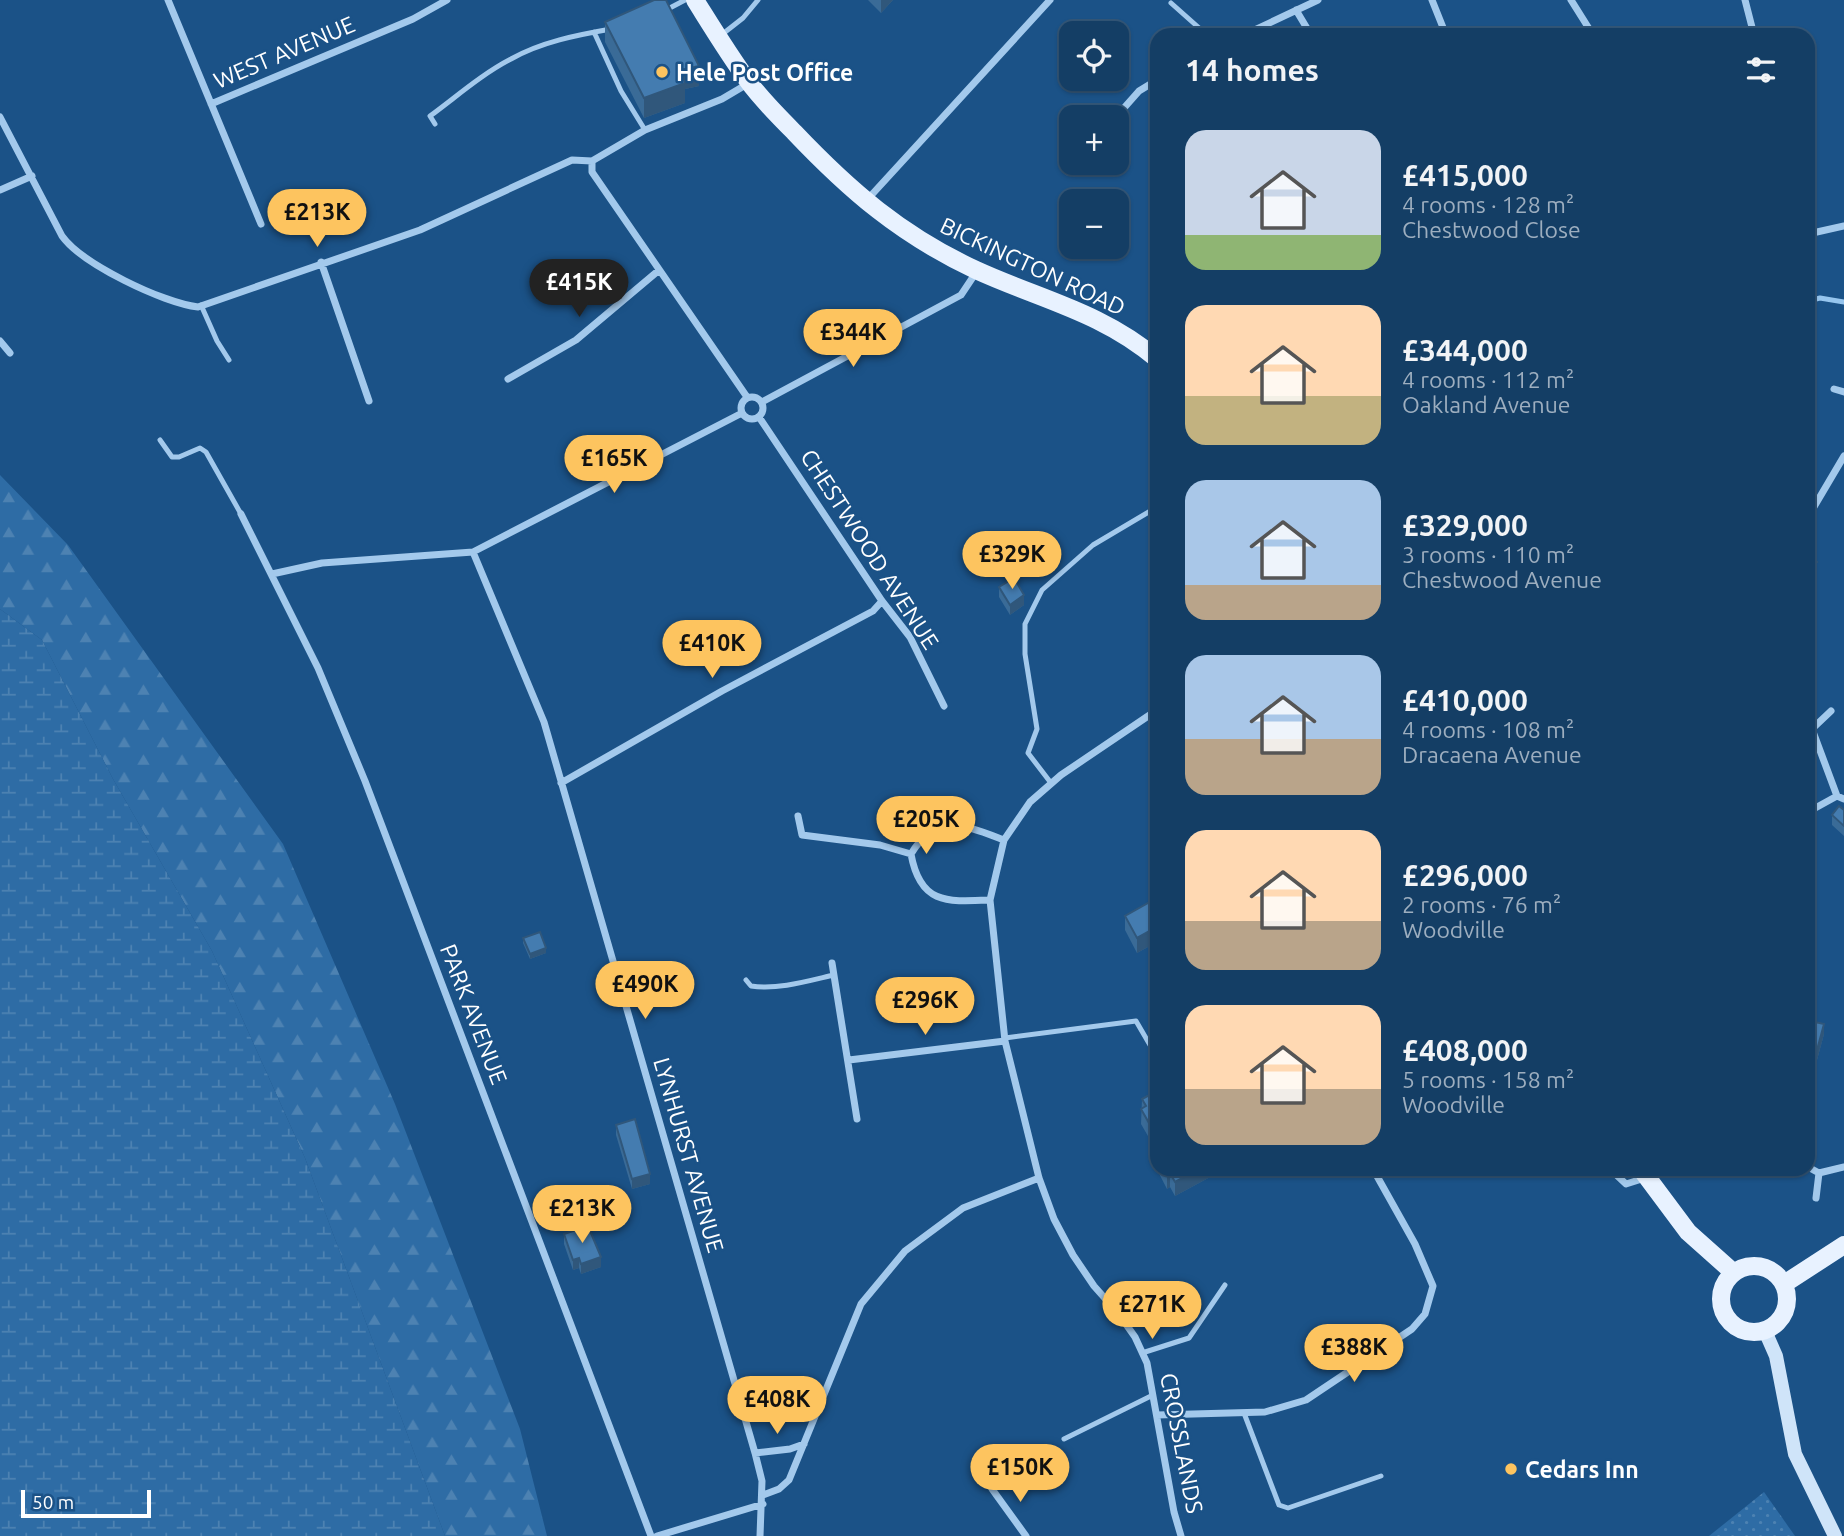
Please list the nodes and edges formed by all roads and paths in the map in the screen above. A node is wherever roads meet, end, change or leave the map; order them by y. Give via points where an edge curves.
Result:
1 (168, 0) edge
2 (447, 0) edge
3 (685, 0) edge
4 (695, 0) edge
5 (758, 0) edge
6 (1050, 0) edge
7 (1318, 0) edge
8 (1432, 0) edge
9 (1571, 0) edge
10 (1745, 0) edge
11 (435, 3) edge
12 (1171, 3) dead end
13 (1296, 9) junction
14 (665, 10) edge
15 (620, 26) edge
16 (1199, 28) edge
17 (1258, 28) edge
18 (1307, 28) edge
19 (1443, 28) edge
20 (1589, 28) edge
21 (1752, 28) edge
22 (594, 32) junction
23 (718, 37) junction
24 (749, 83) junction
25 (1150, 84) edge
26 (211, 104) junction
27 (1127, 105) edge
28 (0, 117) edge
29 (435, 124) dead end
30 (645, 130) junction
31 (592, 160) junction
32 (32, 176) junction
33 (0, 190) edge
34 (865, 202) junction
35 (261, 223) dead end
36 (1844, 226) edge
37 (1815, 232) edge
38 (321, 262) junction
39 (658, 271) junction
40 (978, 271) junction
41 (201, 305) junction
42 (0, 341) edge
43 (10, 353) dead end
44 (1150, 354) edge
45 (229, 360) dead end
46 (508, 379) dead end
47 (1834, 390) dead end
48 (1844, 392) edge
49 (747, 397) junction
50 (369, 401) dead end
51 (762, 402) junction
52 (742, 412) junction
53 (759, 417) junction
54 (160, 440) dead end
55 (1844, 456) edge
56 (1815, 505) edge
57 (1150, 512) edge
58 (241, 514) joint
59 (473, 552) junction
60 (272, 574) junction
61 (882, 601) junction
62 (944, 706) dead end
63 (1831, 711) dead end
64 (1150, 715) edge
65 (1815, 724) edge
66 (1815, 739) edge
67 (561, 783) junction
68 (1051, 783) junction
69 (1841, 798) edge
70 (1815, 809) edge
71 (799, 816) dead end
72 (1004, 840) junction
73 (911, 854) junction
74 (990, 900) junction
75 (832, 963) dead end
76 (834, 975) junction
77 (746, 980) dead end
78 (1005, 1040) junction
79 (1150, 1045) edge
80 (849, 1060) junction
81 (857, 1119) dead end
82 (1844, 1167) edge
83 (1815, 1171) edge
84 (1819, 1173) junction
85 (1377, 1176) edge
86 (1617, 1176) edge
87 (1639, 1176) edge
88 (1646, 1176) edge
89 (1039, 1178) junction
90 (1816, 1198) dead end
91 (1844, 1245) edge
92 (1734, 1273) junction
93 (1784, 1284) junction
94 (1225, 1285) dead end
95 (1765, 1331) junction
96 (1142, 1353) junction
97 (1153, 1395) junction
98 (1244, 1413) junction
99 (1157, 1415) junction
100 (1063, 1438) dead end
101 (804, 1444) junction
102 (755, 1453) junction
103 (1381, 1476) dead end
104 (992, 1489) dead end
105 (763, 1499) junction
106 (650, 1536) edge
107 (657, 1536) edge
108 (760, 1536) edge
109 (1026, 1536) edge
110 (1181, 1536) edge
111 (1835, 1536) edge

1 - 26 street
2 - 11 street, WEST AVENUE
3 - 14 lane
4 - 23 main road, BICKINGTON ROAD
5 - 23 lane
6 - 34 street
7 - 13 street
8 - 19 street
9 - 20 street
10 - 21 street
11 - 26 street, WEST AVENUE via 413,19
12 - 16 lane
13 - 17 street
13 - 18 street
15 - 22 lane
22 - 29 lane via 510,59 430,116
22 - 30 lane
23 - 24 main road, BICKINGTON ROAD
24 - 30 street
24 - 34 main road, BICKINGTON ROAD
25 - 27 street
26 - 35 street
28 - 32 street
30 - 31 street
31 - 38 street via 572,160 420,230
31 - 39 street via 592,172
32 - 33 street
32 - 41 street via 71,248 179,305
34 - 40 main road, BICKINGTON ROAD via 927,245
36 - 37 street
38 - 41 street
38 - 50 street
39 - 46 street via 576,340
39 - 49 street
40 - 44 main road, BICKINGTON ROAD via 1081,311
40 - 51 street via 961,295
41 - 45 lane
42 - 43 street
47 - 48 street
49 - 51 street
49 - 52 street
51 - 53 street
52 - 53 street via 748,418
52 - 59 street
53 - 61 street, CHESTWOOD AVENUE
54 - 58 lane via 172,457 200,448 206,452
55 - 56 street
57 - 68 lane via 1093,545 1042,590 1025,624 1037,729 1028,753
58 - 60 street, PARK AVENUE
59 - 60 street via 321,563
59 - 67 street, LYNHURST AVENUE via 544,722
60 - 106 street, PARK AVENUE via 318,667 365,781
61 - 62 street, CHESTWOOD AVENUE via 910,637
61 - 67 street via 873,611
63 - 65 street
64 - 68 street
66 - 69 street
67 - 102 street, LYNHURST AVENUE
68 - 72 street via 1030,802
69 - 70 street
71 - 73 street via 802,835 880,845
72 - 73 street via 945,824 930,830
72 - 74 street
73 - 74 street via 922,886 937,897
74 - 78 street, CROSSLANDS
75 - 76 street
76 - 77 lane via 762,988
76 - 80 street
78 - 79 lane via 1136,1021
78 - 80 street
78 - 89 street, CROSSLANDS
80 - 81 street
82 - 84 street
83 - 84 street
84 - 90 street
85 - 98 street via 1433,1286 1425,1314 1412,1329 1306,1399 1265,1412
86 - 87 street via 1626,1184
88 - 92 main road via 1688,1232
89 - 96 street, CROSSLANDS via 1073,1255
89 - 101 street via 964,1208 905,1251 861,1304
91 - 93 main road
92 - 93 main road via 1763,1267
92 - 95 main road via 1721,1296 1722,1309 1742,1330
93 - 95 main road via 1787,1308 1776,1325
94 - 96 lane via 1189,1338
95 - 111 main road via 1776,1356 1795,1454
96 - 97 street, CROSSLANDS
97 - 99 street, CROSSLANDS
97 - 100 lane
98 - 99 street
98 - 103 lane via 1279,1505 1288,1508
99 - 110 street, CROSSLANDS
101 - 102 street
101 - 105 street via 789,1480
102 - 105 street, LYNHURST AVENUE
104 - 109 street
105 - 107 street
105 - 108 street, LYNHURST AVENUE

